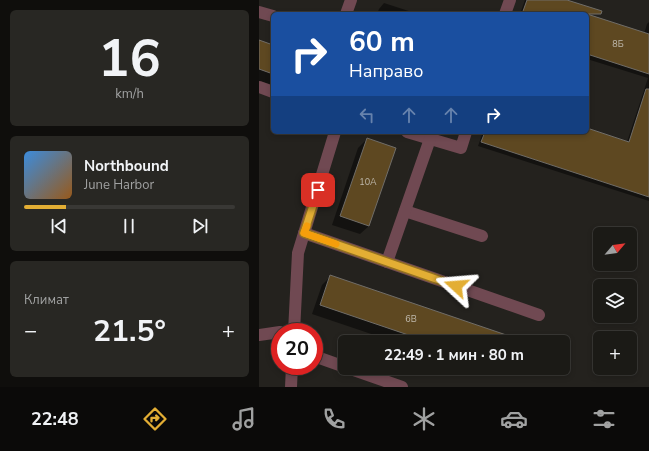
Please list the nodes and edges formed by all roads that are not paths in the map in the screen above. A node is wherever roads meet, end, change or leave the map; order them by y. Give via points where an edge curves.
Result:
1 (351, 0) edge
2 (510, 0) edge
3 (259, 12) edge
4 (347, 12) edge
5 (506, 12) edge
6 (271, 15) edge
7 (259, 87) edge
8 (271, 91) edge
9 (334, 134) edge
10 (414, 134) edge
11 (465, 134) edge
12 (430, 139) junction
13 (405, 211) junction
14 (304, 233) junction
15 (482, 236) dead end
16 (387, 262) junction
17 (539, 315) dead end
18 (294, 323) edge
19 (271, 333) edge
20 (259, 335) edge
21 (323, 359) edge
22 (338, 365) edge
23 (292, 375) edge
24 (367, 375) edge
25 (291, 387) edge
26 (402, 387) edge

1 - 4 street
2 - 5 street
3 - 6 street
7 - 8 street
9 - 14 street
10 - 12 street
11 - 12 street via 461,148
12 - 13 street
13 - 15 street
13 - 16 street
14 - 16 street
14 - 18 street via 298,253
16 - 17 street
19 - 20 street
21 - 22 street
23 - 25 street
24 - 26 street

